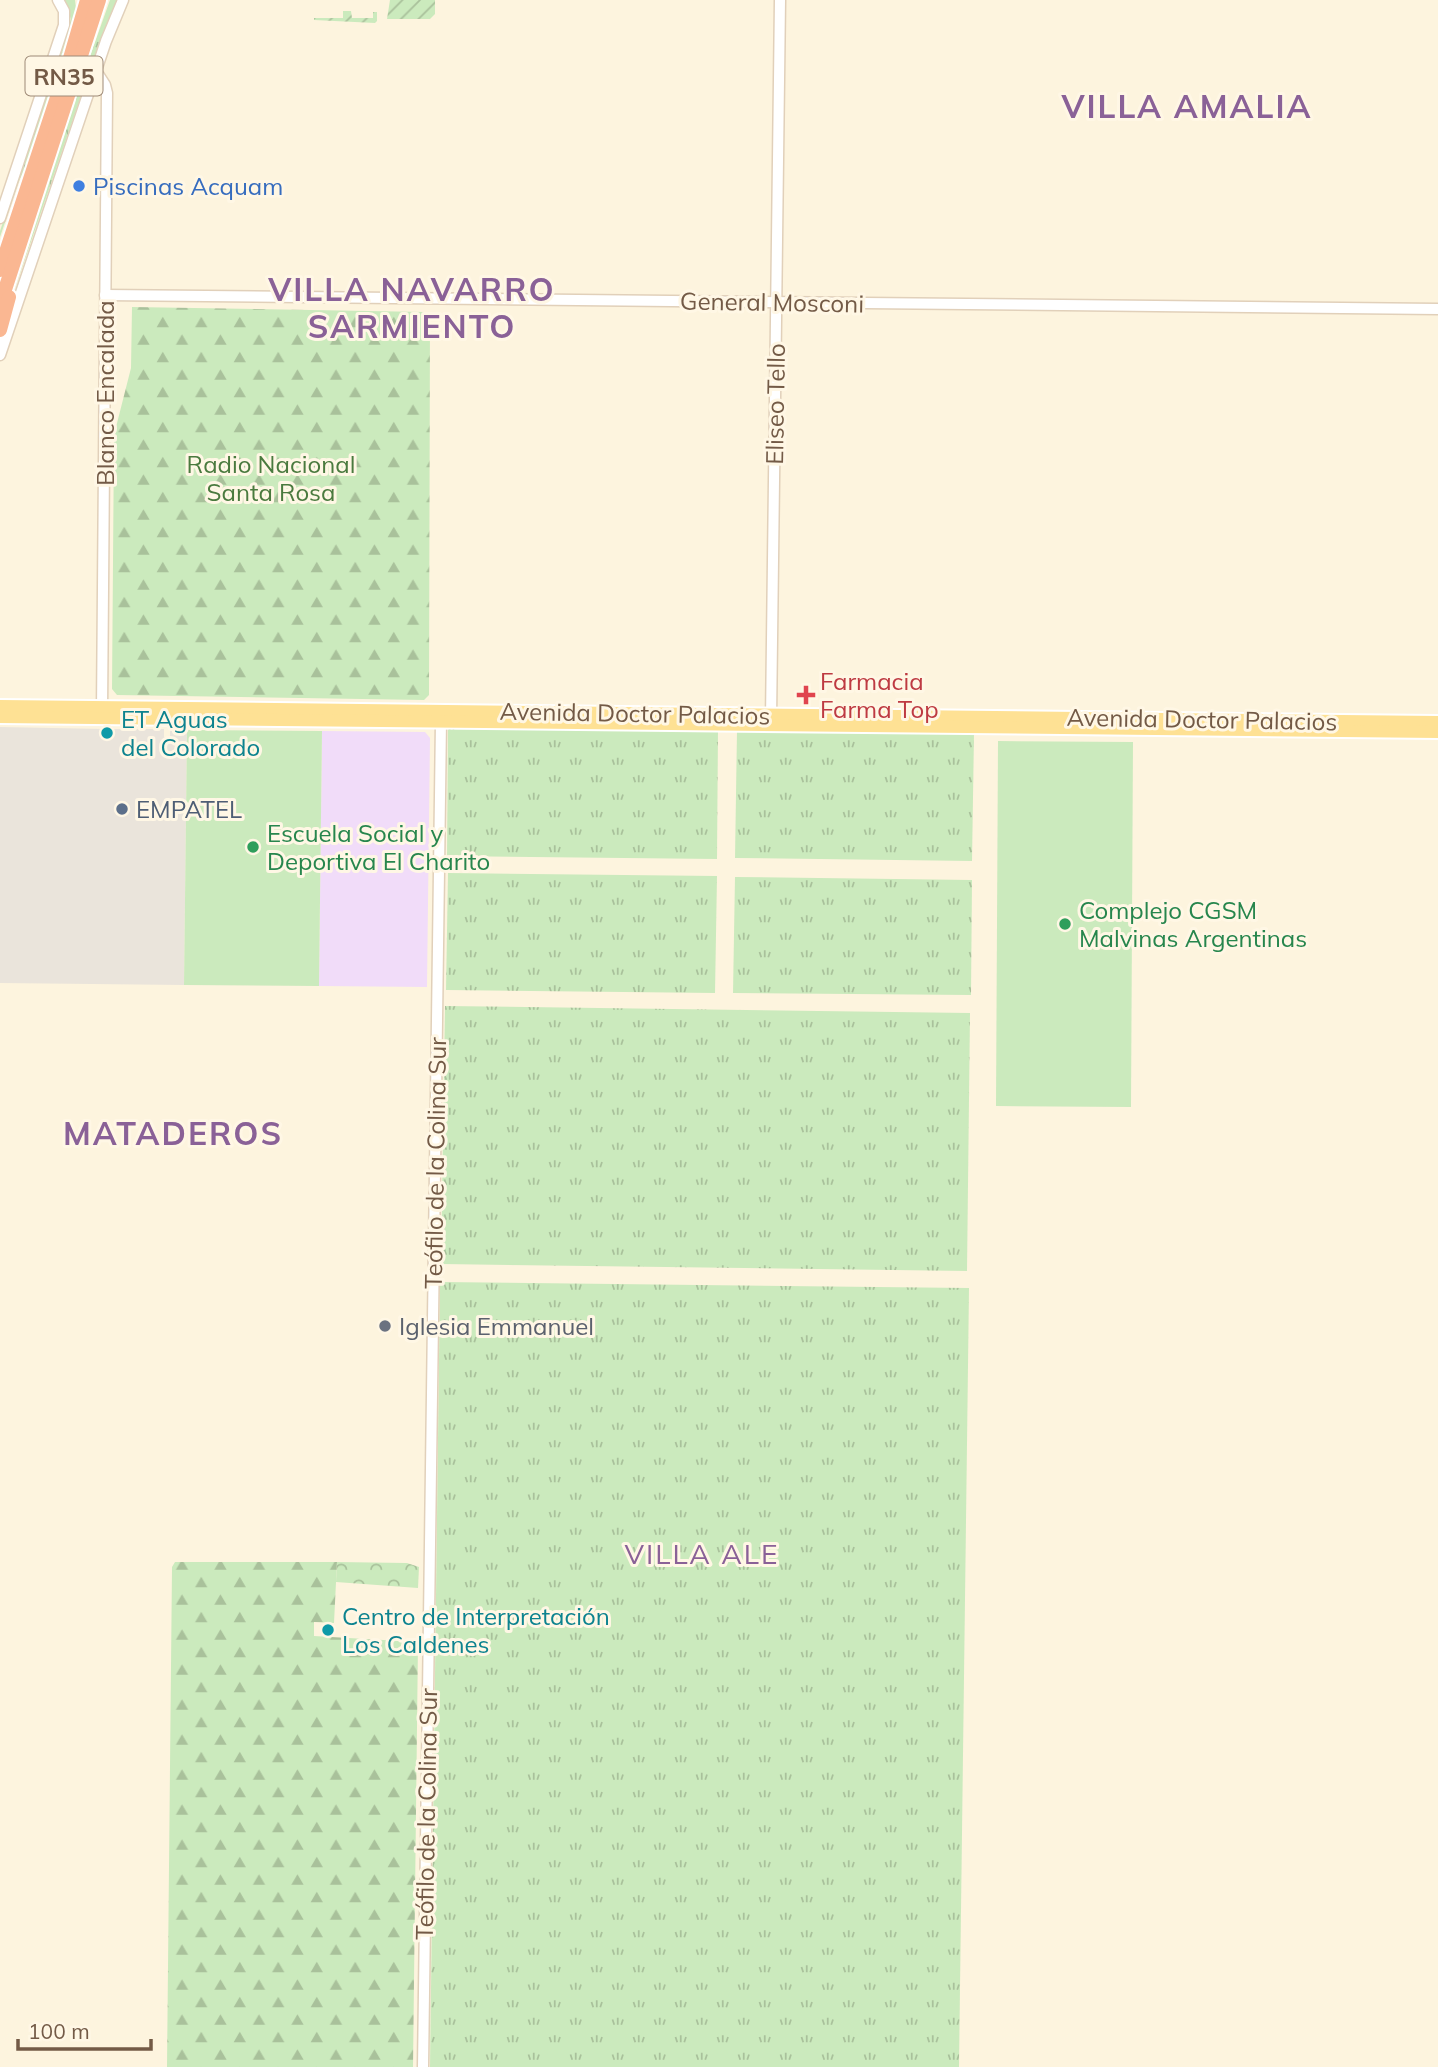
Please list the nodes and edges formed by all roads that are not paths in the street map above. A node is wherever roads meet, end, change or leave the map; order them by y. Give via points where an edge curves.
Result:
1 (58, 0) edge
2 (79, 0) edge
3 (86, 0) edge
4 (99, 0) edge
5 (106, 0) edge
6 (122, 0) edge
7 (780, 0) edge
8 (81, 21) junction
9 (82, 58) junction
10 (96, 71) junction
11 (40, 151) junction
12 (36, 195) junction
13 (0, 218) edge
14 (0, 247) edge
15 (0, 270) edge
16 (105, 295) junction
17 (776, 302) junction
18 (0, 305) edge
19 (1438, 309) edge
20 (0, 330) edge
21 (0, 355) edge
22 (0, 706) edge
23 (102, 713) junction
24 (0, 717) edge
25 (771, 720) junction
26 (441, 721) junction
27 (1438, 722) edge
28 (1438, 732) edge
29 (423, 2067) edge

1 - 13 street via 64,25
2 - 8 highway
3 - 8 highway, RN35
4 - 9 highway, RN35
5 - 9 highway
6 - 10 street
7 - 17 street, Eliseo Tello
8 - 11 highway, RN35
9 - 12 highway, RN35
10 - 16 street, Blanco Encalada via 107,93
10 - 21 street
11 - 14 highway via 21,183
11 - 15 highway, RN35
12 - 18 highway, RN35
12 - 20 highway via 29,235
16 - 17 street, General Mosconi
16 - 23 street, Blanco Encalada
17 - 19 street, General Mosconi
17 - 25 street, Eliseo Tello
22 - 23 main road, Avenida Doctor Palacios
23 - 24 main road, Avenida Doctor Palacios
23 - 25 main road, Avenida Doctor Palacios
23 - 26 main road, Avenida Doctor Palacios
25 - 26 main road, Avenida Doctor Palacios
25 - 27 main road, Avenida Doctor Palacios
25 - 28 main road, Avenida Doctor Palacios
26 - 29 street, Teófilo de la Colina Sur

